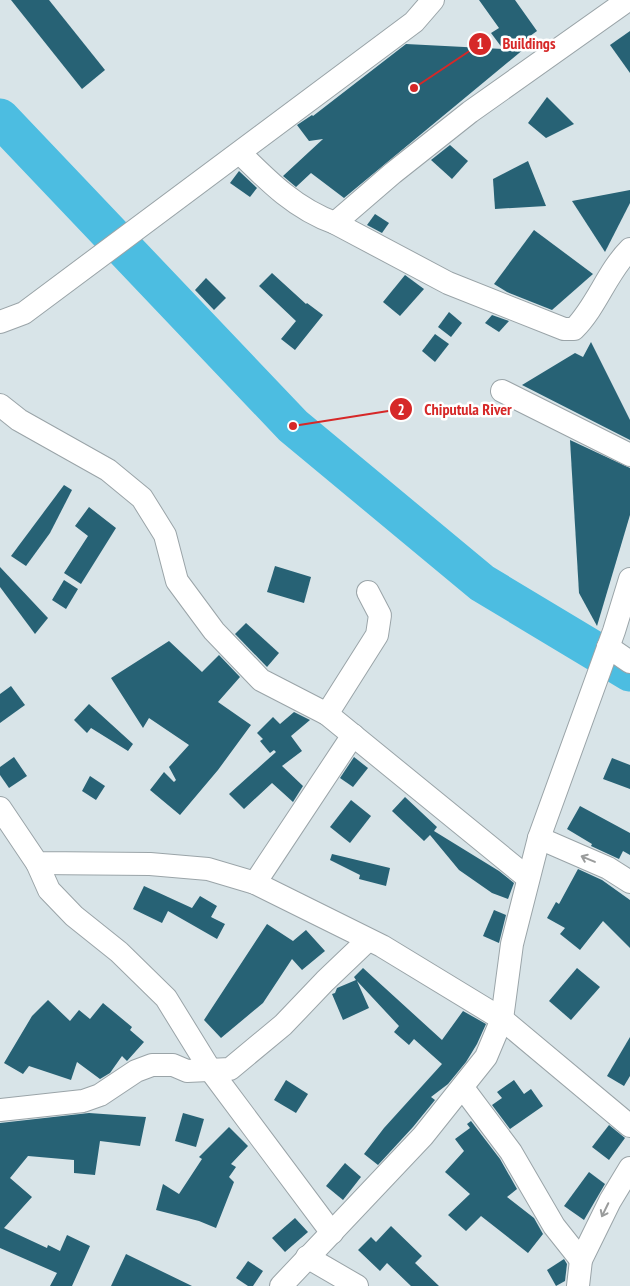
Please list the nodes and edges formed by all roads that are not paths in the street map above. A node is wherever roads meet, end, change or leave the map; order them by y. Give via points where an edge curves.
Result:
1 (433, 0) edge
2 (628, 0) edge
3 (240, 153) junction
4 (336, 223) junction
5 (630, 249) edge
6 (0, 322) edge
7 (502, 391) dead end
8 (0, 406) edge
9 (630, 455) edge
10 (630, 579) edge
11 (368, 592) dead end
12 (605, 655) junction
13 (630, 662) edge
14 (326, 714) junction
15 (353, 736) junction
16 (0, 808) edge
17 (539, 838) junction
18 (37, 863) junction
19 (528, 878) junction
20 (255, 882) junction
21 (630, 882) edge
22 (368, 940) junction
23 (502, 1019) junction
24 (211, 1071) junction
25 (463, 1088) junction
26 (0, 1110) edge
27 (630, 1126) edge
28 (630, 1168) edge
29 (332, 1233) junction
30 (307, 1257) junction
31 (581, 1260) junction
32 (281, 1286) edge
33 (357, 1286) edge
34 (578, 1286) edge

1 - 3 street via 414,22
2 - 4 street via 470,112
3 - 4 street via 284,196 314,215
3 - 6 street via 24,313
4 - 5 street via 448,283 564,329 574,329 582,320 618,261
7 - 9 street
8 - 14 street via 108,470 142,498 165,535 177,582 214,631 261,680
10 - 12 street
11 - 14 street via 380,614 377,635
12 - 13 street
12 - 17 street
14 - 15 street
15 - 19 street
15 - 20 street
16 - 18 street
17 - 19 street
21 -> 17 street via 608,868
18 - 20 street via 150,864 208,869
18 - 24 street via 49,890 166,998
19 - 23 street via 512,944
20 - 22 street
22 - 23 street
22 - 24 street via 245,1059 230,1069
23 - 25 street via 486,1056
23 - 27 street
24 - 26 street via 152,1065 136,1071 100,1095 83,1101
24 - 29 street
25 - 29 street
25 - 31 street via 511,1152 554,1226
28 -> 31 street
29 - 30 street
30 - 32 street
30 - 33 street
31 - 34 street

